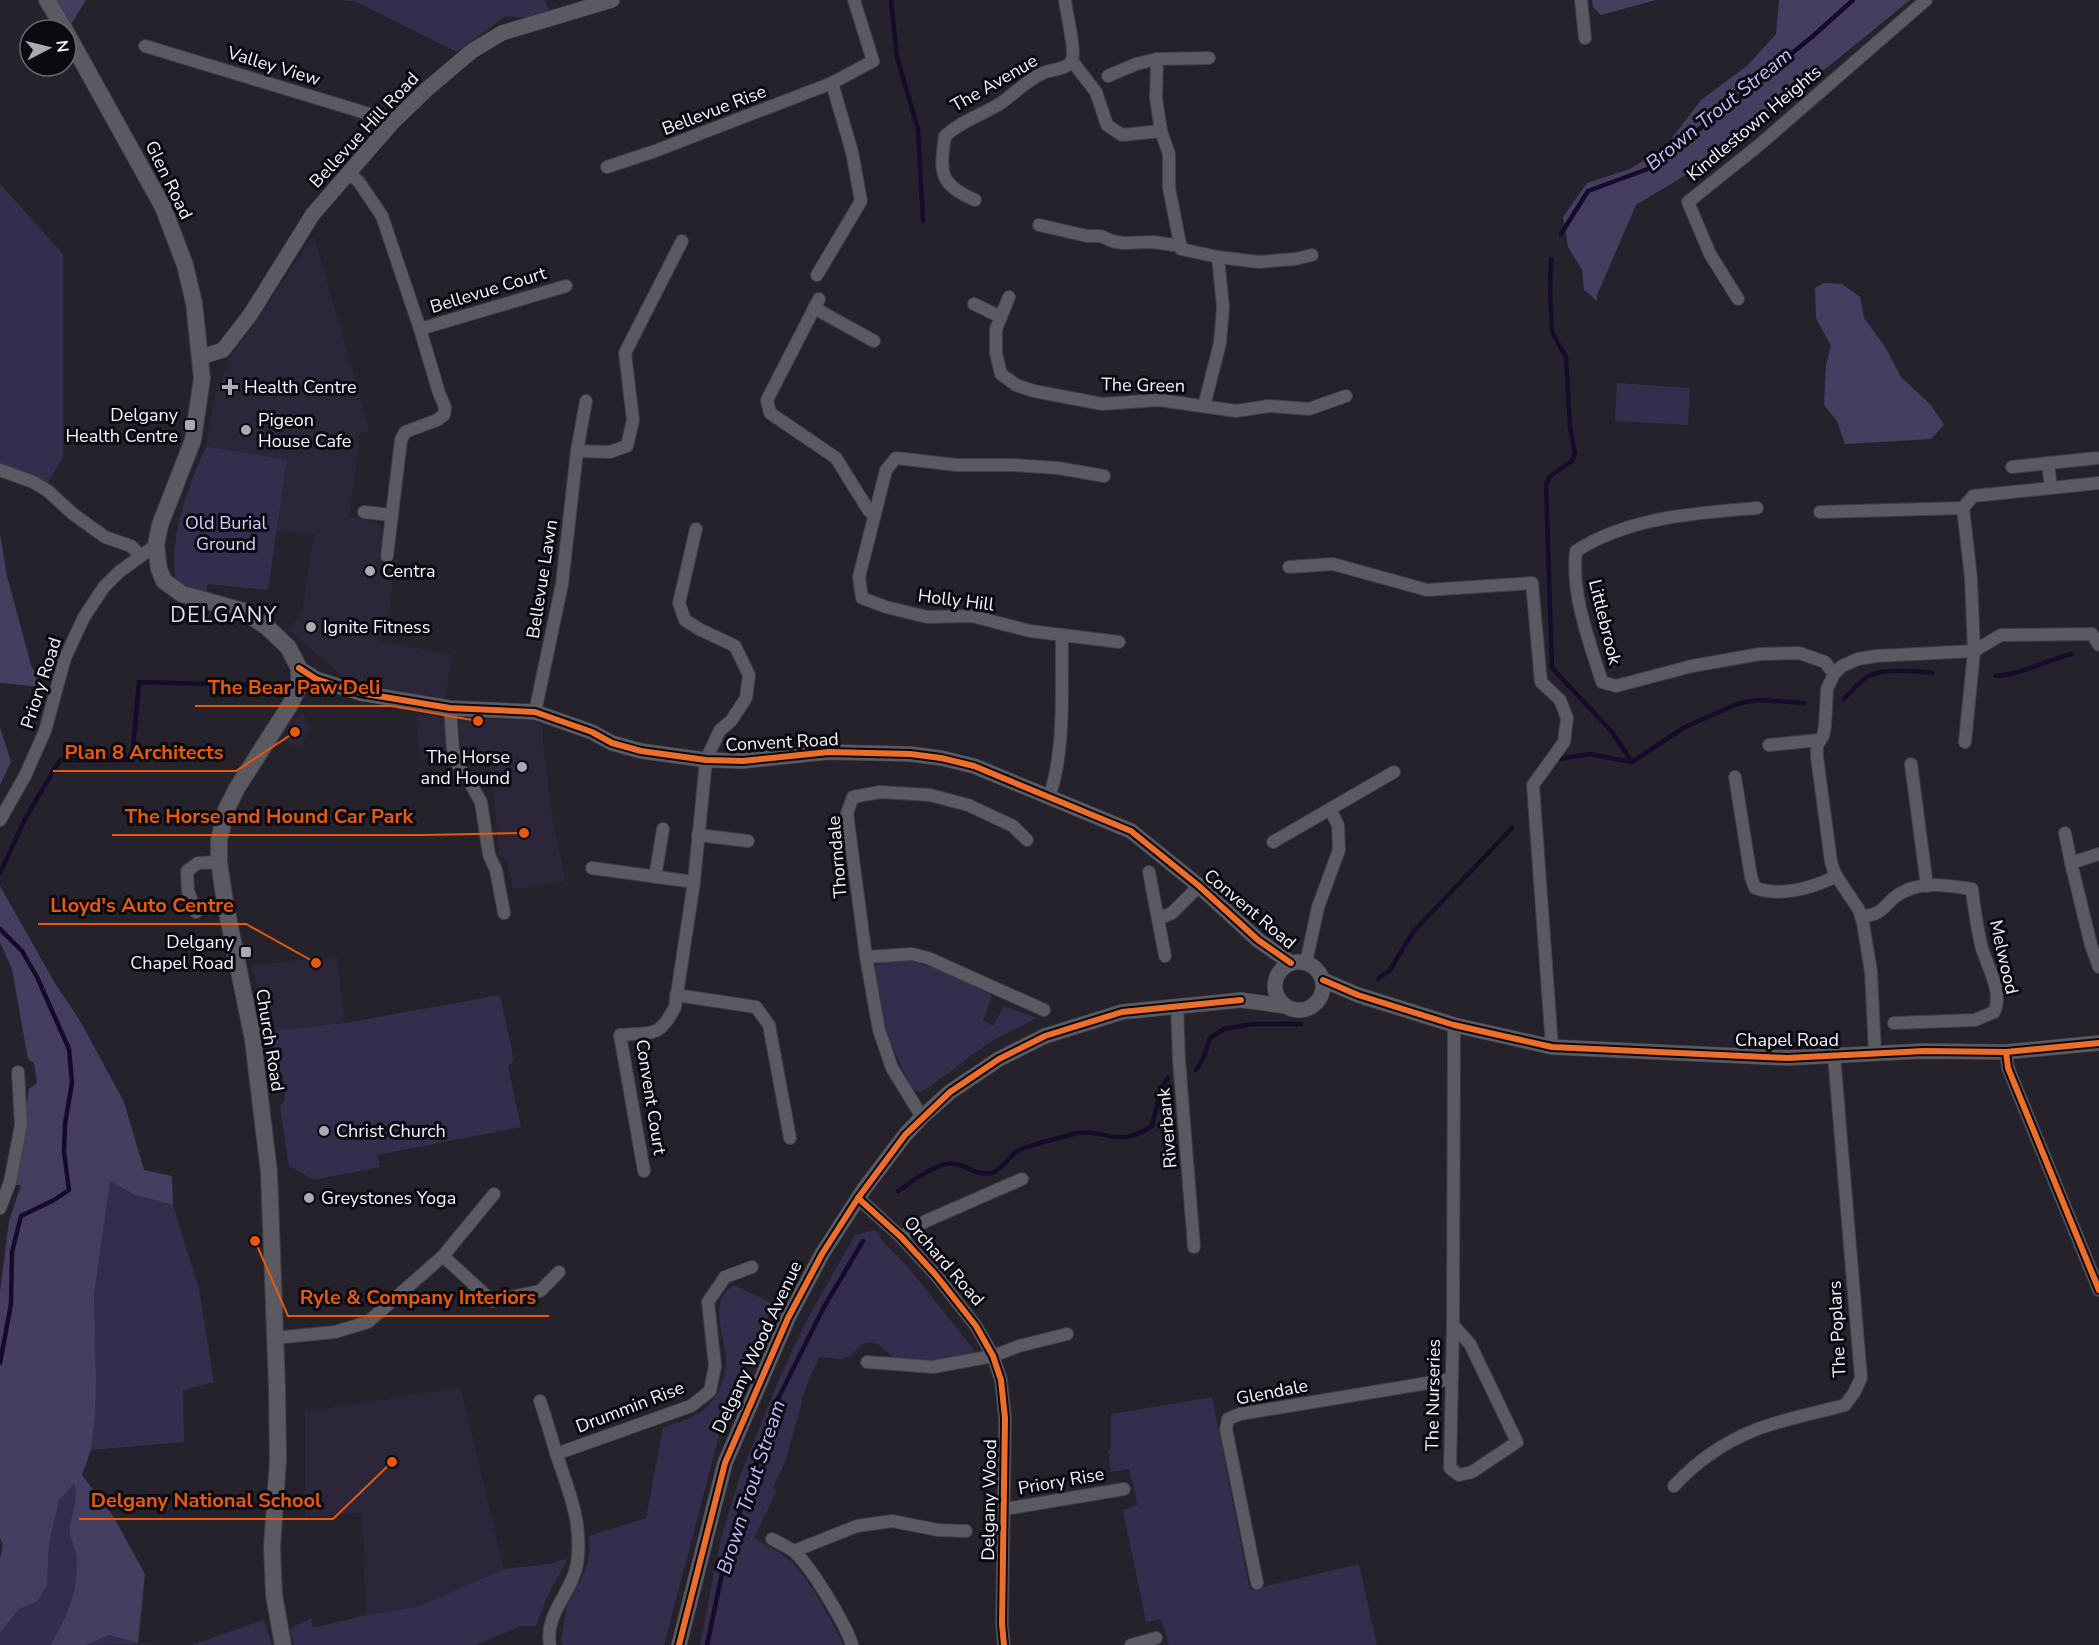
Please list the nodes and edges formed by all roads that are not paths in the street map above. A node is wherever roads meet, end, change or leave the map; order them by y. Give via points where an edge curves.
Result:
1 (47, 0) edge
2 (612, 0) edge
3 (854, 0) edge
4 (1065, 0) edge
5 (1581, 0) edge
6 (1926, 0) edge
7 (57, 18) edge
8 (1585, 38) dead end
9 (145, 46) dead end
10 (78, 54) edge
11 (1157, 58) junction
12 (1209, 58) dead end
13 (1072, 61) junction
14 (1108, 76) dead end
15 (832, 83) junction
16 (392, 123) junction
17 (1161, 131) junction
18 (607, 166) dead end
19 (350, 174) junction
20 (975, 200) dead end
21 (1040, 225) dead end
22 (682, 240) dead end
23 (1181, 246) junction
24 (1312, 255) dead end
25 (1218, 257) junction
26 (817, 275) dead end
27 (566, 286) dead end
28 (1009, 297) dead end
29 (1738, 299) dead end
30 (974, 304) dead end
31 (1001, 317) junction
32 (420, 329) junction
33 (874, 341) dead end
34 (201, 357) junction
35 (1346, 396) dead end
36 (586, 400) dead end
37 (1204, 406) junction
38 (578, 451) junction
39 (2096, 458) dead end
40 (2048, 463) junction
41 (2012, 467) dead end
42 (0, 470) edge
43 (1104, 476) dead end
44 (2099, 483) edge
45 (2050, 488) junction
46 (1756, 508) dead end
47 (1963, 508) junction
48 (364, 512) dead end
49 (1820, 512) dead end
50 (875, 513) junction
51 (392, 515) junction
52 (696, 528) dead end
53 (156, 545) junction
54 (141, 556) junction
55 (387, 556) dead end
56 (1289, 567) dead end
57 (1062, 635) junction
58 (1119, 642) dead end
59 (2099, 645) edge
60 (1974, 651) junction
61 (299, 668) junction
62 (1834, 674) junction
63 (450, 708) junction
64 (535, 712) junction
65 (1820, 740) junction
66 (1965, 742) dead end
67 (1769, 745) dead end
68 (706, 760) junction
69 (1911, 764) dead end
70 (1394, 772) dead end
71 (1735, 777) dead end
72 (1049, 797) junction
73 (1330, 809) junction
74 (0, 820) edge
75 (663, 828) dead end
76 (2065, 834) dead end
77 (698, 835) junction
78 (1027, 840) dead end
79 (748, 842) dead end
80 (1273, 842) dead end
81 (2099, 854) edge
82 (219, 862) junction
83 (2071, 863) junction
84 (592, 868) dead end
85 (1149, 872) dead end
86 (1837, 876) junction
87 (655, 877) junction
88 (694, 882) junction
89 (1199, 886) junction
90 (1927, 886) junction
91 (196, 912) dead end
92 (504, 913) dead end
93 (1861, 916) junction
94 (1158, 919) junction
95 (1258, 940) junction
96 (1165, 956) dead end
97 (866, 957) junction
98 (1299, 963) junction
99 (2099, 967) edge
100 (1276, 980) junction
101 (1323, 980) junction
102 (676, 995) junction
103 (1358, 995) junction
104 (1319, 999) junction
105 (1241, 1000) junction
106 (1178, 1005) junction
107 (1285, 1006) junction
108 (1044, 1010) dead end
109 (1894, 1023) dead end
110 (1454, 1024) junction
111 (2099, 1043) edge
112 (1552, 1047) junction
113 (1875, 1052) junction
114 (2006, 1052) junction
115 (1834, 1055) junction
116 (18, 1072) dead end
117 (922, 1117) junction
118 (790, 1138) dead end
119 (644, 1171) dead end
120 (1022, 1179) dead end
121 (494, 1194) dead end
122 (858, 1198) junction
123 (0, 1208) edge
124 (901, 1237) junction
125 (1194, 1247) dead end
126 (443, 1256) junction
127 (752, 1267) dead end
128 (560, 1272) dead end
129 (2099, 1290) edge
130 (1453, 1325) junction
131 (1067, 1335) dead end
132 (274, 1338) junction
133 (993, 1356) junction
134 (867, 1362) dead end
135 (1452, 1379) junction
136 (540, 1401) dead end
137 (556, 1454) junction
138 (1674, 1486) dead end
139 (1124, 1489) dead end
140 (1005, 1509) junction
141 (966, 1531) dead end
142 (772, 1539) dead end
143 (794, 1551) junction
144 (1257, 1583) dead end
145 (1156, 1638) dead end
146 (284, 1645) edge
147 (550, 1645) edge
148 (679, 1645) edge
149 (852, 1645) edge
150 (1004, 1645) edge
151 (1131, 1645) edge

1 - 7 main road, Glen Road
2 - 16 street, Bellevue Hill Road via 502,33 472,51
3 - 15 street, Bellevue Rise via 873,61
4 - 13 street
5 - 8 street
6 - 29 street, Kindlestown Heights via 1688,202 1710,254
9 - 16 street, Valley View
10 - 34 main road, Glen Road via 163,207 185,265
11 - 12 street
11 - 14 street
11 - 17 street via 1156,98
13 - 17 street via 1096,92 1107,125 1122,135
13 - 20 street, The Avenue via 1066,67 1032,78 1000,103 957,125 945,136 941,162 945,178 955,191
15 - 18 street, Bellevue Rise via 655,152
15 - 26 street via 861,201
16 - 19 street, Bellevue Hill Road
17 - 23 street via 1169,154 1169,188
19 - 32 street, Bellevue Court via 382,216
19 - 34 street, Bellevue Hill Road via 313,214 250,315 223,350
21 - 23 street via 1123,243
22 - 38 street via 625,352 633,420 627,446 610,452
23 - 25 street
24 - 25 street via 1259,262
25 - 37 street, The Green via 1223,308 1220,343
27 - 32 street, Bellevue Court
28 - 31 street, The Green
30 - 31 street
31 - 37 street, The Green via 996,329 996,353 1002,374 1016,385 1102,404 1159,400
32 - 51 street, Bellevue Court via 445,407 444,415 405,432
33 - 50 street via 816,303 766,400 770,413 836,458 869,511
34 - 53 main road, Glen Road via 193,441 165,510
35 - 37 street, The Green via 1309,409 1269,406 1236,411
36 - 38 street, Bellevue Lawn
38 - 64 street, Bellevue Lawn via 562,584
39 - 40 street
40 - 41 street
40 - 45 street
42 - 54 street via 48,491 105,537 131,546
43 - 50 street, Holly Hill via 1058,468 957,465 897,458 886,470
44 - 45 street
45 - 47 street via 1973,495
46 - 62 street, Littlebrook via 1692,513 1627,526 1576,551 1574,571 1579,601 1602,682 1616,686 1692,666 1760,654 1799,653 1825,662
47 - 49 street
47 - 60 street
48 - 51 street
50 - 57 street, Holly Hill via 859,577 862,597 927,617 972,616
51 - 55 street
52 - 68 street via 679,603 685,620 735,646 749,675 746,698 720,730
53 - 54 street, Priory Road
53 - 61 main road via 159,569 171,588 243,611 288,646
54 - 74 street, Priory Road via 104,587 84,617 65,658 45,731 26,776
56 - 112 street via 1333,564 1427,590 1532,583 1541,682 1560,700 1567,718 1564,742 1533,785
57 - 58 street, Holly Hill
57 - 72 street via 1059,752
59 - 60 street via 2092,634 2001,635
60 - 62 street via 1876,656 1842,666
60 - 66 street
61 - 63 street, Convent Road via 316,679 360,693
61 - 82 main road, Church Road via 299,686 290,705 226,810
62 - 65 street via 1827,689 1825,726
63 - 64 street, Convent Road
63 - 92 street via 453,749 459,767 481,802
64 - 68 street, Convent Road via 612,743
65 - 67 street
65 - 86 street via 1817,757
68 - 72 street, Convent Road via 743,761 829,752 910,754 974,766
68 - 77 street, Convent Court
69 - 90 street
70 - 73 street
71 - 86 street via 1755,888 1788,891 1819,885
72 - 89 street, Convent Road via 1131,831
73 - 80 street
73 - 98 street via 1338,825 1339,850
75 - 87 street
76 - 83 street
77 - 79 street
77 - 88 street, Convent Court
78 - 97 street, Thorndale via 1013,826 968,805 930,795 880,792 853,797 847,813
81 - 83 street
82 - 91 street via 198,863 187,871 188,891
82 - 132 main road, Church Road via 253,1040 269,1172
83 - 99 street
84 - 87 street
85 - 94 street
86 - 93 street
87 - 88 street
88 - 102 street, Convent Court
89 - 94 street via 1172,913
89 - 95 street, Convent Road
90 - 93 street, Melwood via 1904,891 1874,916
90 - 109 street, Melwood via 1972,889 1981,946 1997,1006 1994,1012 1975,1020
93 - 113 street via 1870,972
94 - 96 street
95 - 98 street, Convent Road
95 - 100 street, Convent Road
97 - 108 street via 912,954 928,958
97 - 117 street, Thorndale via 879,1030 892,1068
98 - 100 street via 1285,966
98 - 101 street via 1317,969
100 - 105 street, Delgany Wood Avenue
100 - 107 street via 1277,996
101 - 103 street, Chapel Road
101 - 104 street
102 - 118 street via 756,1007 769,1025
102 - 119 street, Convent Court via 667,1023 653,1034 620,1035
103 - 104 street, Chapel Road
103 - 110 street, Chapel Road
104 - 107 street via 1300,1010
105 - 106 street, Delgany Wood Avenue
105 - 107 street, Delgany Wood Avenue
106 - 117 street, Delgany Wood Avenue via 1122,1012 1045,1036 989,1066
106 - 125 street, Riverbank
110 - 112 street, Chapel Road
110 - 130 street, The Nurseries
111 - 114 street, Chapel Road
112 - 115 street, Chapel Road via 1787,1058
113 - 114 street, Chapel Road
113 - 115 street, Chapel Road
114 - 129 street via 2008,1068
115 - 138 street, The Poplars via 1861,1378 1845,1405 1755,1430 1714,1452
116 - 123 street via 21,1125 10,1182
117 - 122 street, Delgany Wood Avenue
120 - 124 street via 926,1221
121 - 126 street
122 - 124 street, Orchard Road
122 - 148 street, Delgany Wood Avenue via 788,1318 725,1463
124 - 133 street, Orchard Road via 976,1326
126 - 128 street via 492,1301 540,1291
126 - 132 street via 368,1322 335,1332
127 - 137 street, Drummin Rise via 725,1277 708,1302 715,1366 710,1391 692,1406
130 - 135 street, The Nurseries
130 - 135 street, The Nurseries via 1470,1344 1517,1442 1472,1472 1459,1475 1450,1468
131 - 133 street
132 - 146 main road, Church Road via 278,1460 272,1547 274,1595
133 - 134 street via 933,1366
133 - 140 street, Delgany Wood via 1001,1380 1005,1418
135 - 144 street, Glendale via 1228,1419 1226,1429
136 - 137 street
137 - 147 street via 575,1507 579,1542 576,1568 551,1620
139 - 140 street, Priory Rise
140 - 150 street, Delgany Wood
141 - 143 street via 892,1521 857,1526
142 - 143 street
143 - 149 street via 828,1599
145 - 151 street

